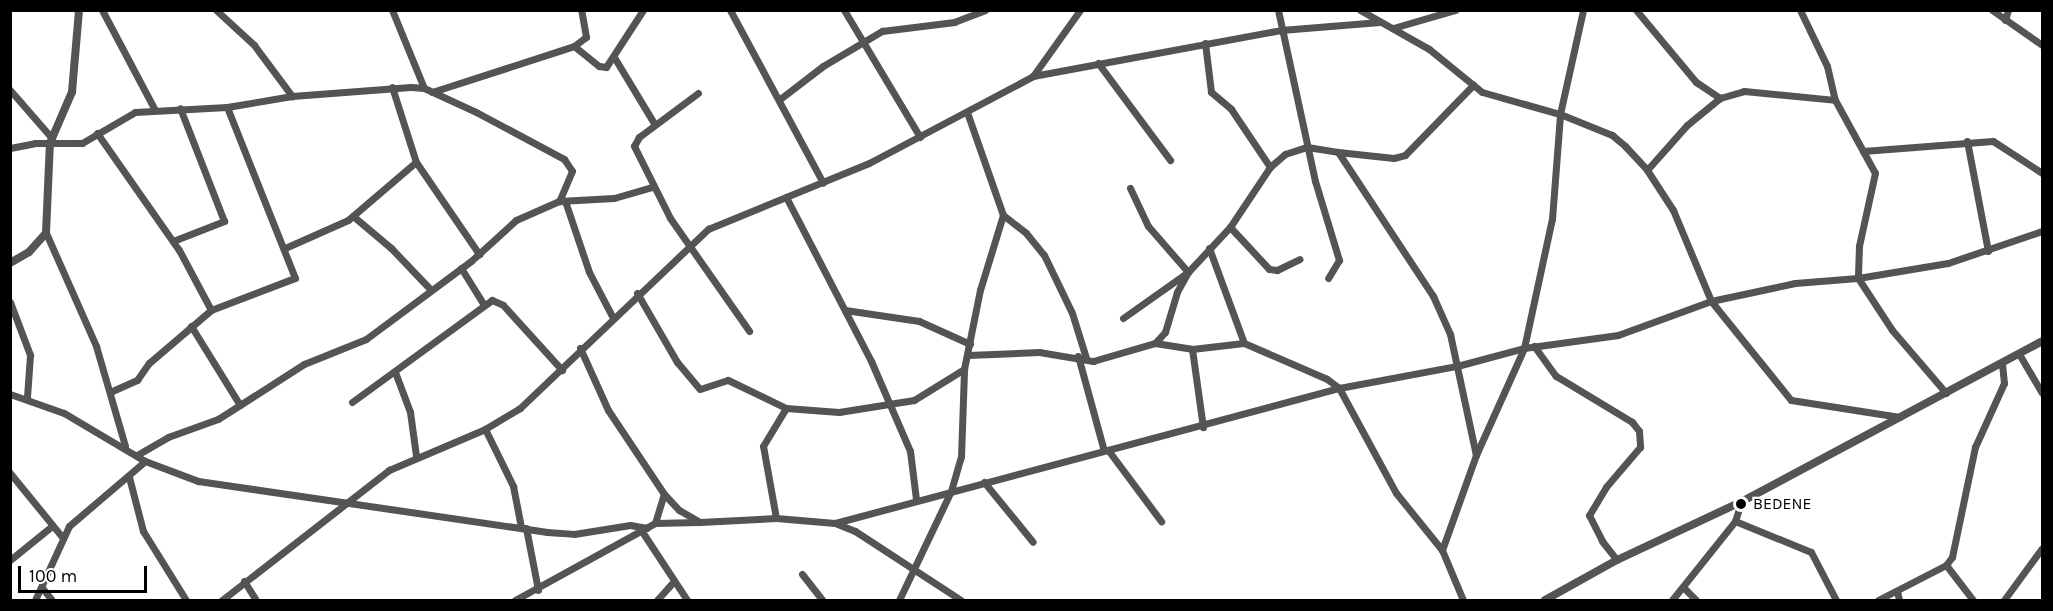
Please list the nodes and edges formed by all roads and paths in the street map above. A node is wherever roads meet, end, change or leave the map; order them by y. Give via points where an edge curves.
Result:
1 (79, 10) edge
2 (102, 10) edge
3 (392, 10) edge
4 (581, 10) edge
5 (643, 10) edge
6 (730, 10) edge
7 (844, 10) edge
8 (985, 10) edge
9 (1080, 10) edge
10 (1278, 10) edge
11 (1360, 10) edge
12 (1455, 10) edge
13 (1583, 10) edge
14 (1636, 10) edge
15 (1800, 10) edge
16 (1992, 10) edge
17 (2008, 10) edge
18 (222, 12) edge
19 (2005, 20) junction
20 (1382, 22) junction
21 (1393, 28) junction
22 (1281, 30) junction
23 (864, 40) junction
24 (1205, 43) junction
25 (2043, 45) edge
26 (574, 46) junction
27 (614, 57) junction
28 (1098, 63) junction
29 (1033, 76) junction
30 (1473, 86) junction
31 (392, 87) junction
32 (424, 88) junction
33 (10, 90) edge
34 (432, 92) junction
35 (698, 93) dead end
36 (292, 96) junction
37 (1720, 98) junction
38 (780, 99) junction
39 (1835, 100) junction
40 (227, 106) junction
41 (180, 108) junction
42 (155, 110) junction
43 (967, 112) junction
44 (1560, 114) junction
45 (655, 125) junction
46 (97, 133) junction
47 (920, 137) junction
48 (51, 140) junction
49 (1967, 141) junction
50 (1307, 147) junction
51 (10, 148) edge
52 (1863, 151) junction
53 (1338, 152) junction
54 (1170, 160) dead end
55 (416, 162) junction
56 (1270, 167) junction
57 (1647, 170) junction
58 (2043, 173) edge
59 (823, 183) junction
60 (652, 188) junction
61 (1130, 188) dead end
62 (786, 197) junction
63 (562, 201) junction
64 (1003, 215) junction
65 (354, 216) junction
66 (1230, 227) junction
67 (2043, 231) edge
68 (46, 234) junction
69 (174, 241) junction
70 (687, 245) junction
71 (285, 248) junction
72 (1209, 248) junction
73 (1988, 251) junction
74 (479, 254) junction
75 (1300, 259) dead end
76 (10, 263) edge
77 (461, 268) junction
78 (1188, 272) junction
79 (1328, 278) dead end
80 (1858, 278) junction
81 (430, 289) junction
82 (637, 293) junction
83 (1711, 301) junction
84 (10, 302) edge
85 (484, 305) junction
86 (211, 310) junction
87 (845, 310) junction
88 (612, 316) junction
89 (1123, 318) dead end
90 (191, 326) junction
91 (749, 331) dead end
92 (2043, 341) edge
93 (1155, 343) junction
94 (1244, 343) junction
95 (970, 344) junction
96 (1534, 346) junction
97 (580, 348) junction
98 (1524, 348) junction
99 (1192, 349) junction
100 (2019, 354) junction
101 (968, 355) junction
102 (1078, 356) junction
103 (1086, 358) junction
104 (2002, 363) junction
105 (1457, 366) junction
106 (964, 369) junction
107 (562, 370) junction
108 (395, 372) junction
109 (1339, 388) junction
110 (110, 392) junction
111 (1946, 393) junction
112 (2043, 393) edge
113 (10, 394) edge
114 (27, 397) junction
115 (352, 402) dead end
116 (888, 403) junction
117 (240, 405) junction
118 (786, 408) junction
119 (1900, 417) junction
120 (1203, 427) junction
121 (485, 429) junction
122 (125, 446) junction
123 (1106, 450) junction
124 (137, 455) junction
125 (1476, 455) junction
126 (416, 456) junction
127 (145, 461) junction
128 (10, 473) edge
129 (129, 477) junction
130 (984, 482) junction
131 (951, 491) junction
132 (664, 494) junction
133 (916, 499) junction
134 (1741, 502) junction
135 (343, 503) junction
136 (776, 518) junction
137 (1161, 521) dead end
138 (1735, 521) junction
139 (700, 522) junction
140 (655, 523) junction
141 (835, 523) junction
142 (52, 526) junction
143 (524, 528) junction
144 (645, 531) junction
145 (63, 538) junction
146 (1033, 542) dead end
147 (2043, 548) edge
148 (1442, 550) junction
149 (10, 560) edge
150 (1617, 560) junction
151 (1946, 565) junction
152 (916, 568) junction
153 (802, 574) dead end
154 (244, 581) junction
155 (674, 581) junction
156 (1683, 586) junction
157 (43, 589) junction
158 (538, 590) junction
159 (1897, 591) junction
160 (35, 600) edge
161 (52, 600) edge
162 (186, 600) edge
163 (222, 600) edge
164 (256, 600) edge
165 (517, 600) edge
166 (657, 600) edge
167 (687, 600) edge
168 (822, 600) edge
169 (899, 600) edge
170 (961, 600) edge
171 (1463, 600) edge
172 (1545, 600) edge
173 (1672, 600) edge
174 (1696, 600) edge
175 (1836, 600) edge
176 (1878, 600) edge
177 (1899, 600) edge
178 (1973, 600) edge
179 (2004, 600) edge

1 - 48 street via 72,92
2 - 42 street
3 - 32 street
4 - 26 street via 585,37
5 - 27 street
6 - 38 street
7 - 23 street
8 - 23 street via 954,22 890,29
9 - 29 street
10 - 22 street
11 - 20 street
12 - 21 street
13 - 44 street
14 - 37 street via 1696,82
15 - 39 street via 1827,66
16 - 19 street
17 - 19 street
18 - 36 street via 254,45
19 - 25 street
20 - 21 street
20 - 22 street
21 - 30 street via 1445,61
22 - 24 street
22 - 50 street
23 - 38 street
23 - 47 street
24 - 28 street
24 - 56 street via 1211,92 1231,109
26 - 27 street via 603,68
26 - 34 street
27 - 45 street
28 - 29 street
28 - 54 street
29 - 43 street
30 - 44 street
30 - 53 street via 1406,155 1394,158
31 - 32 street
31 - 36 street
31 - 55 street
32 - 34 street
33 - 48 street
34 - 63 street via 571,165
35 - 45 street
36 - 40 street
37 - 39 street via 1744,91
37 - 57 street via 1687,125
38 - 59 street
39 - 52 street
40 - 41 street
40 - 71 street
41 - 42 street
41 - 69 street via 224,220
42 - 46 street via 124,116
43 - 47 street
43 - 64 street
44 - 57 street via 1612,135
44 - 98 street via 1552,219
45 - 60 street via 634,146
46 - 48 street via 76,144
46 - 69 street
47 - 59 street
48 - 51 street
48 - 68 street
49 - 52 street
49 - 58 street via 1993,141
49 - 73 street
50 - 53 street
50 - 56 street via 1296,148
50 - 79 street via 1339,260
52 - 80 street via 1875,177 1859,246
53 - 105 street via 1433,296 1450,334
55 - 65 street
55 - 74 street
56 - 66 street
57 - 83 street via 1673,210
59 - 62 street
60 - 63 street via 614,198
60 - 70 street
61 - 78 street via 1148,226
62 - 70 street via 721,222
62 - 87 street
63 - 74 street via 506,227
63 - 88 street via 589,272
64 - 95 street via 980,290
64 - 103 street via 1026,233 1044,255 1072,313
65 - 71 street
65 - 81 street via 392,248
66 - 72 street
66 - 75 street via 1269,269 1277,270
67 - 73 street
68 - 76 street via 29,252
68 - 110 street via 83,313
69 - 86 street
70 - 82 street
70 - 91 street
71 - 86 street via 295,278
72 - 78 street
72 - 94 street
73 - 80 street via 1948,263
74 - 77 street
77 - 81 street
77 - 85 street
78 - 89 street
78 - 93 street via 1176,292 1165,332
80 - 83 street via 1795,283
80 - 111 street via 1892,330
81 - 117 street via 366,339 304,364
82 - 88 street
82 - 118 street via 696,388 728,380
83 - 96 street via 1618,335
83 - 119 street via 1791,400
84 - 114 street via 30,355
85 - 107 street via 492,300 503,305
85 - 108 street
86 - 90 street
87 - 95 street via 919,321
87 - 116 street
88 - 97 street
90 - 110 street via 149,363 137,380
90 - 117 street
92 - 100 street
93 - 99 street
93 - 103 street via 1107,360
94 - 99 street
94 - 109 street via 1278,355
95 - 101 street
96 - 98 street
96 - 150 street via 1556,376 1632,422 1639,431 1640,447 1589,514
97 - 107 street
97 - 132 street via 608,410
98 - 105 street
98 - 125 street
99 - 120 street
100 - 104 street
100 - 112 street
101 - 102 street via 1039,352
101 - 106 street
102 - 103 street
102 - 123 street
104 - 111 street
104 - 151 street via 2004,383 1974,447 1956,543
105 - 109 street
105 - 125 street
106 - 116 street via 914,400
106 - 131 street via 961,457
107 - 121 street via 520,408
108 - 115 street
108 - 126 street via 410,412
109 - 120 street
109 - 148 street via 1379,466
110 - 122 street
111 - 119 street
113 - 114 street
114 - 122 street
116 - 118 street via 839,412
116 - 133 street via 914,463
117 - 124 street via 206,426 168,437
118 - 136 street via 763,446
119 - 134 street
120 - 123 street
121 - 126 street
121 - 143 street via 513,486
122 - 124 street
123 - 130 street
123 - 137 street
124 - 127 street
125 - 148 street
126 - 135 street
127 - 129 street
127 - 135 street via 198,481
128 - 142 street
129 - 145 street via 80,515
129 - 162 street via 143,531
130 - 131 street
130 - 146 street
131 - 133 street
131 - 152 street
132 - 139 street
132 - 140 street
133 - 141 street
134 - 138 street
134 - 150 street
135 - 143 street
135 - 154 street
136 - 139 street
136 - 141 street
138 - 156 street
138 - 175 street via 1811,552
139 - 140 street
140 - 144 street
141 - 152 street
142 - 145 street
142 - 149 street
143 - 144 street via 574,534 630,525
143 - 158 street
144 - 155 street
144 - 158 street
145 - 157 street
147 - 179 street
148 - 171 street
150 - 172 street
151 - 159 street
151 - 178 street
152 - 169 street
152 - 170 street
153 - 168 street
154 - 163 street
154 - 164 street
155 - 166 street
155 - 167 street
156 - 173 street
156 - 174 street
157 - 160 street
157 - 161 street
158 - 165 street
159 - 176 street
159 - 177 street

